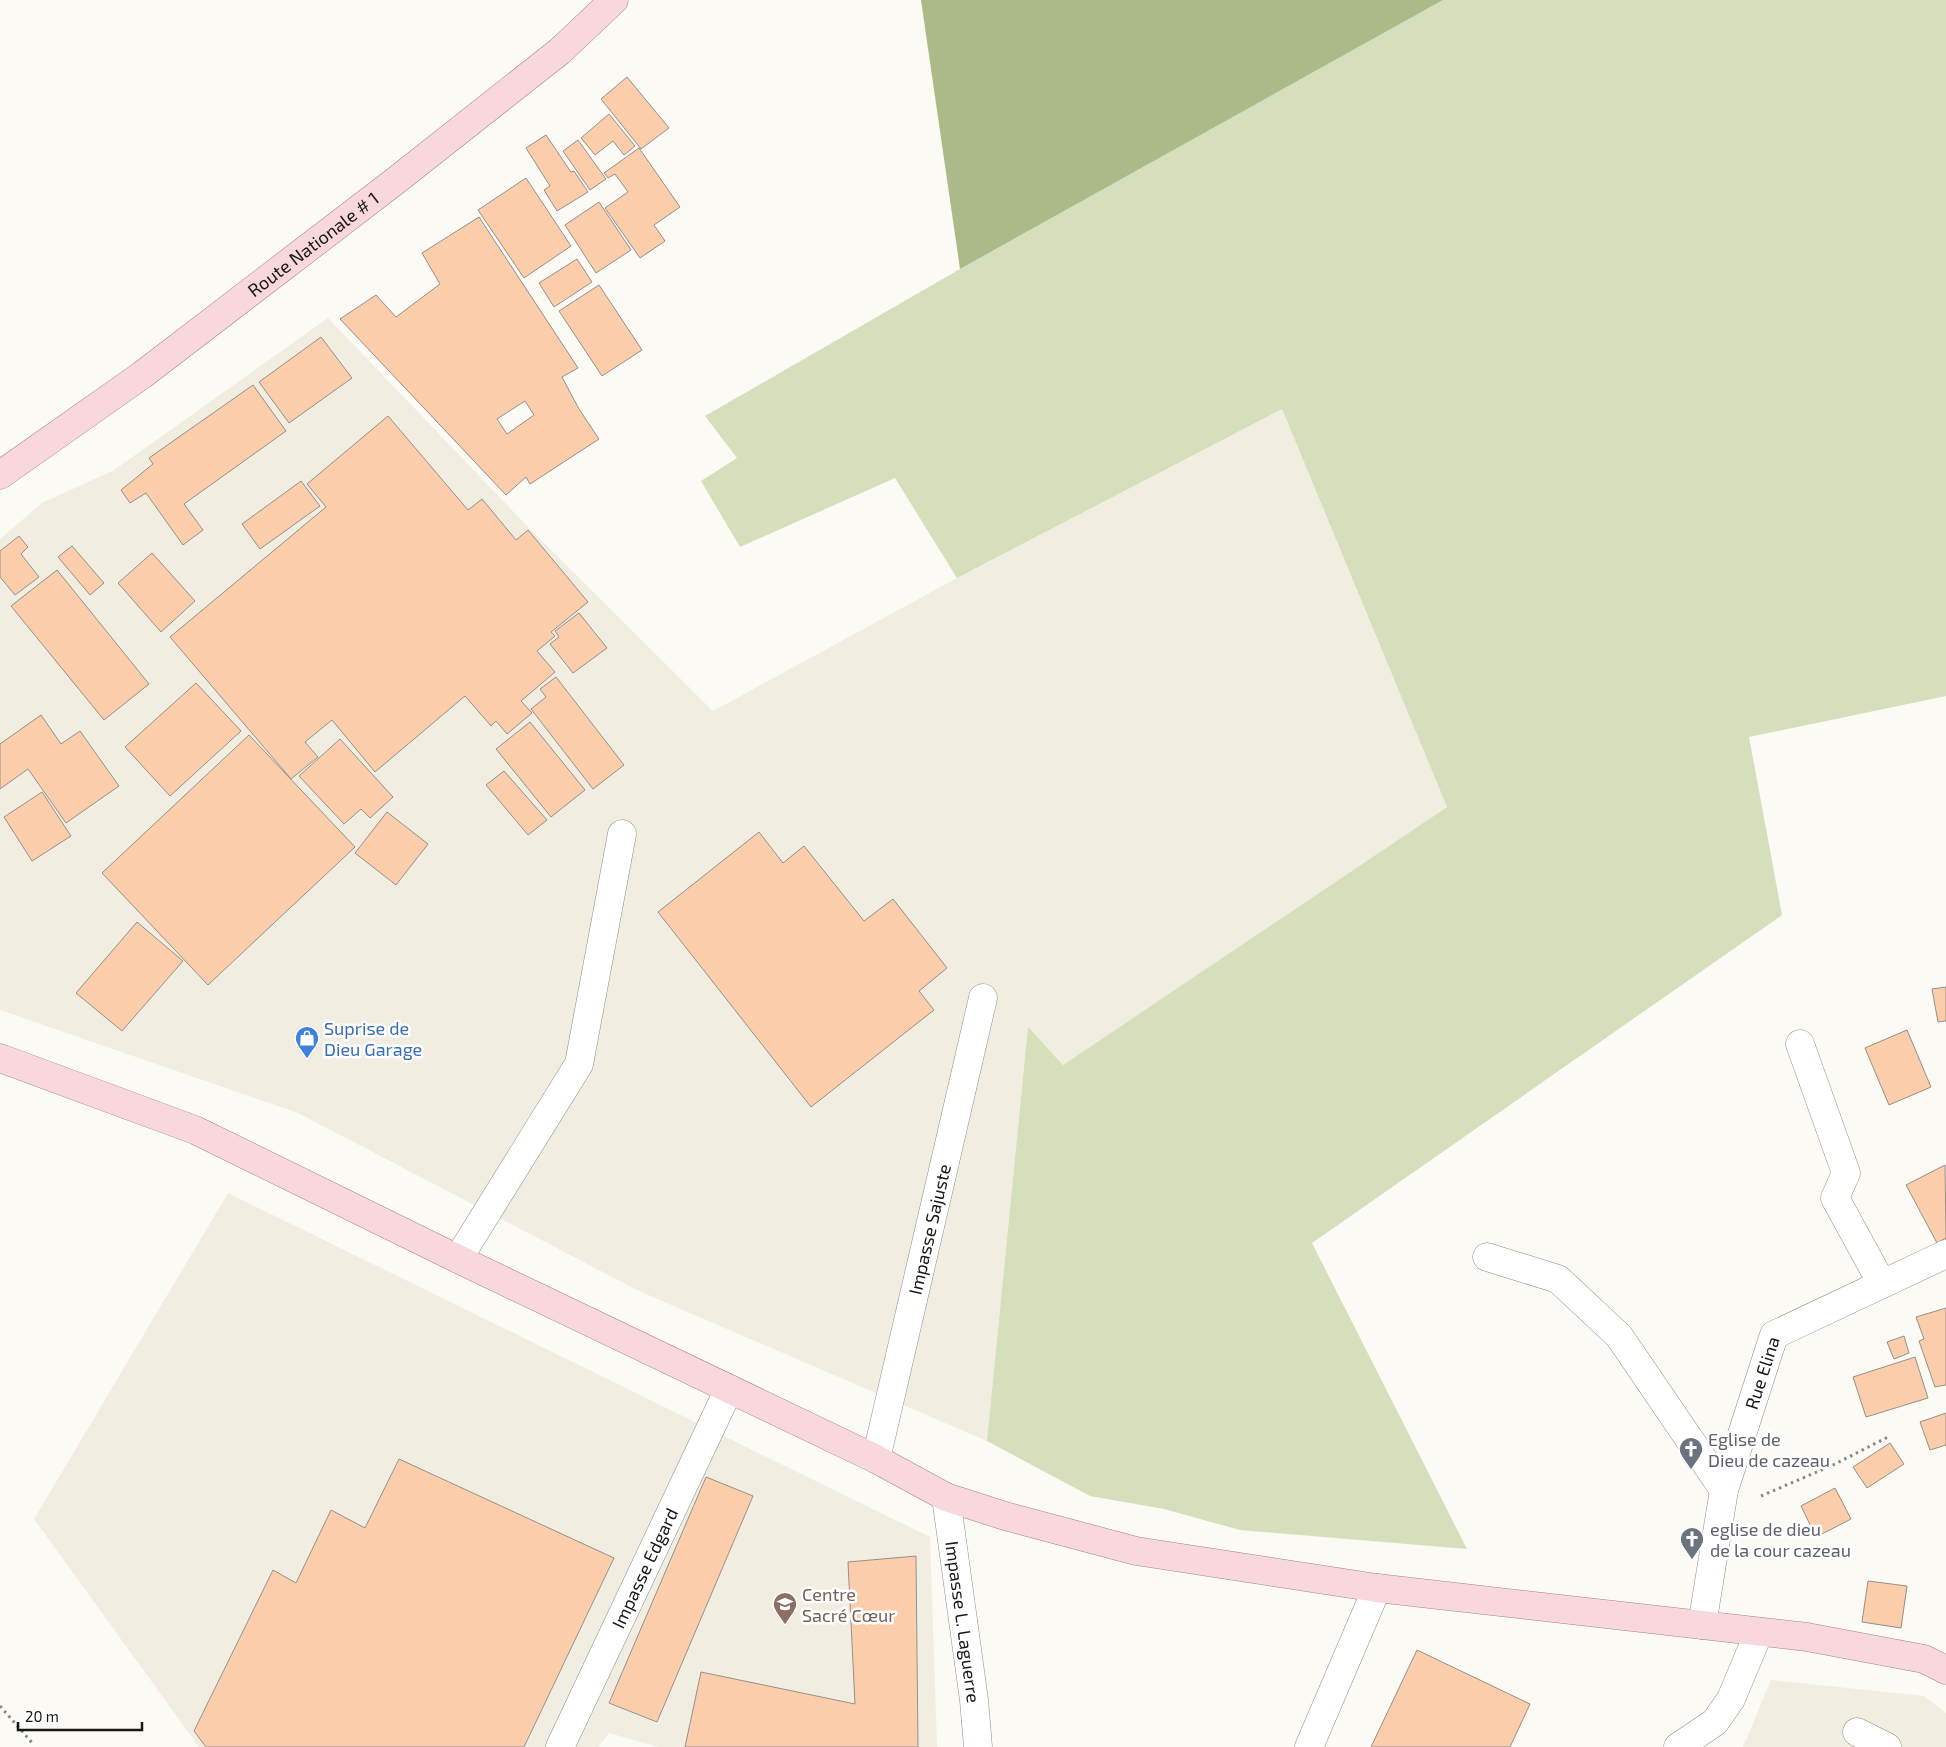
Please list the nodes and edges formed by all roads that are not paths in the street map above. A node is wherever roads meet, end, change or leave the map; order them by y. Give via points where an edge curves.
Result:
1 (614, 0) edge
2 (0, 475) edge
3 (622, 834) dead end
4 (983, 998) dead end
5 (1800, 1044) dead end
6 (0, 1058) edge
7 (1946, 1254) edge
8 (1487, 1257) dead end
9 (458, 1260) junction
10 (1882, 1284) junction
11 (729, 1389) junction
12 (876, 1459) junction
13 (946, 1497) junction
14 (1722, 1501) junction
15 (1377, 1588) junction
16 (1702, 1625) junction
17 (1759, 1632) junction
18 (1946, 1670) edge
19 (1857, 1732) dead end
20 (560, 1747) edge
21 (978, 1747) edge
22 (1309, 1747) edge
23 (1678, 1747) edge
24 (1887, 1747) edge

1 - 2 main road, Route Nationale # 1 via 560,51 394,182 142,375
3 - 9 street via 580,1064
4 - 12 street, Impasse Sajuste
5 - 10 street via 1846,1172 1835,1198
6 - 9 main road via 195,1130
7 - 10 street, Rue Elina
8 - 14 street via 1558,1279 1619,1336
9 - 11 main road
10 - 14 street, Rue Elina via 1774,1336
11 - 12 main road
11 - 20 street, Impasse Edgard
12 - 13 main road
13 - 15 main road via 1136,1550
13 - 21 street, Impasse L. Laguerre
14 - 16 street, Rue Elina
15 - 16 main road
15 - 22 street
16 - 17 main road
17 - 18 main road via 1807,1637 1924,1659
17 - 23 street via 1731,1699 1715,1722
19 - 24 street

